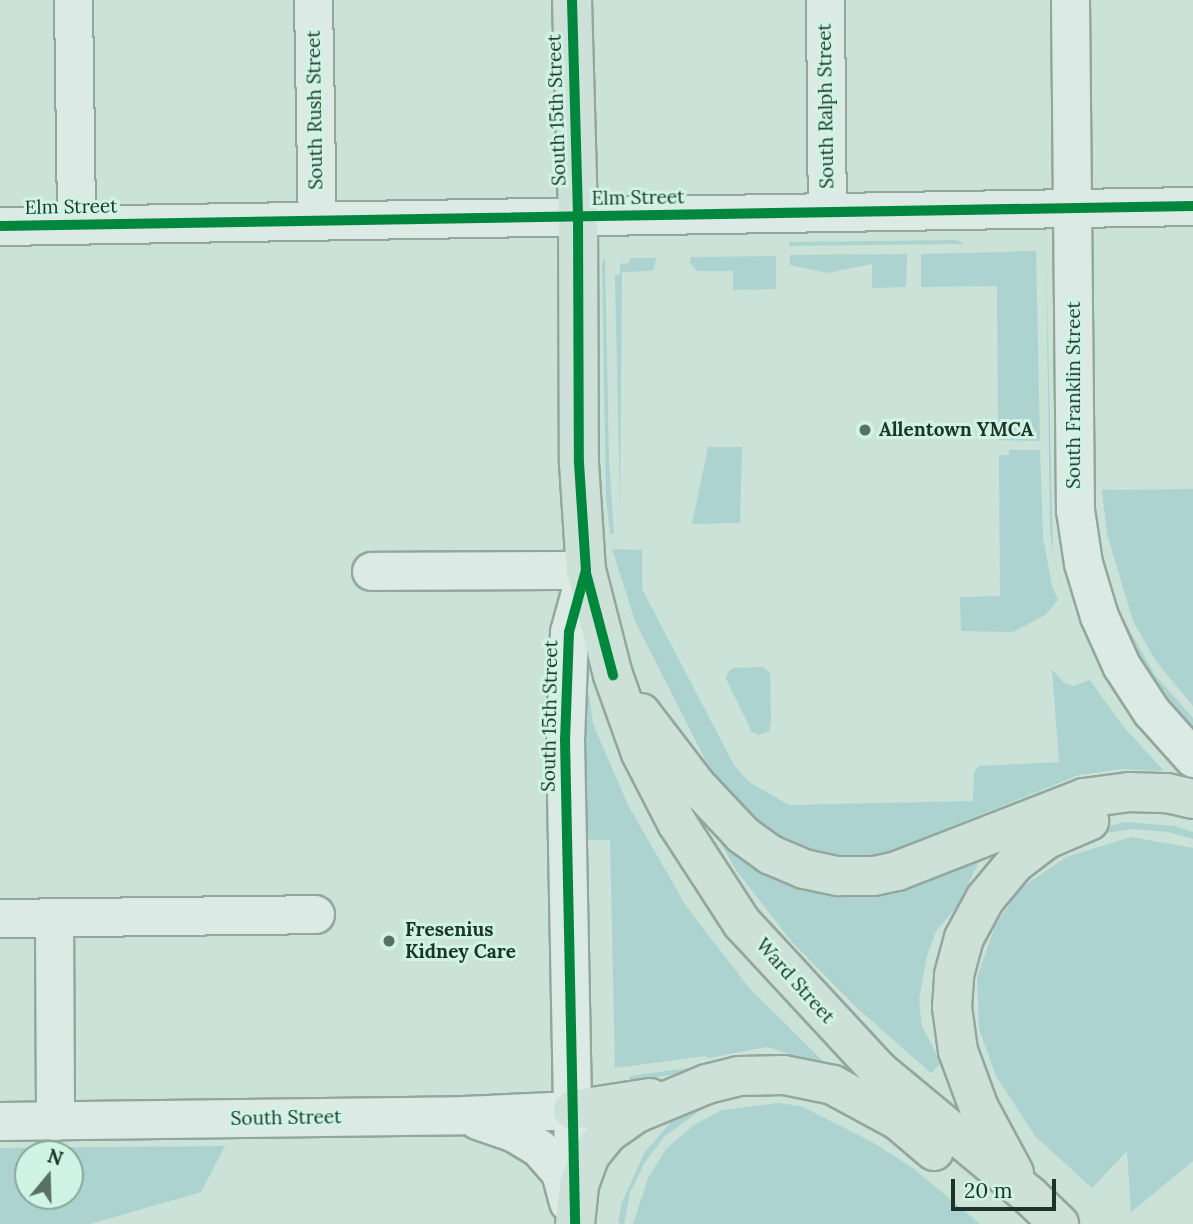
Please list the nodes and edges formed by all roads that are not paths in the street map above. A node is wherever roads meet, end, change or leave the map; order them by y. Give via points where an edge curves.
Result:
1 (73, 0) edge
2 (313, 0) edge
3 (572, 0) edge
4 (825, 0) edge
5 (1070, 0) edge
6 (1193, 206) edge
7 (1073, 208) junction
8 (827, 212) junction
9 (579, 216) junction
10 (317, 221) junction
11 (76, 225) junction
12 (0, 226) edge
13 (586, 570) junction
14 (371, 571) dead end
15 (612, 675) junction
16 (1193, 758) edge
17 (1193, 799) edge
18 (1193, 818) edge
19 (315, 914) dead end
20 (54, 917) junction
21 (0, 918) edge
22 (687, 1092) junction
23 (573, 1110) junction
24 (463, 1115) junction
25 (0, 1121) edge
26 (55, 1121) junction
27 (1020, 1211) edge
28 (575, 1224) edge
29 (1059, 1224) edge

1 - 11 street
2 - 10 street, South Rush Street
3 - 9 main road, South 15th Street
4 - 8 street, South Ralph Street
5 - 7 street, South Franklin Street
6 - 7 street, Elm Street
7 - 8 street, Elm Street
7 - 16 street, South Franklin Street via 1075,510 1083,563 1099,616 1121,665 1151,711
8 - 9 street, Elm Street
9 - 10 street, Elm Street
9 - 13 main road, South 15th Street via 579,463
10 - 11 street, Elm Street
11 - 12 street, Elm Street
13 - 14 street
13 - 15 main road, Ward Street
13 - 23 street, South 15th Street via 569,632 565,740
15 - 17 main road via 696,785 743,835 771,855 804,869 838,876 897,871 1084,798 1129,792
15 - 27 main road, Ward Street via 641,752 677,823 742,923 879,1071
18 - 27 main road via 1163,812 1124,814 1084,822 1047,839 1015,863 985,899 964,938 954,975 952,1007 958,1051
19 - 20 street
20 - 21 street
20 - 26 street
22 - 23 main road
22 - 27 main road via 739,1076 784,1075 833,1085 899,1121
22 - 28 main road via 637,1113 608,1133 590,1155
23 - 24 street, South Street
23 - 28 street, South 15th Street
24 - 26 street, South Street
24 - 28 street via 514,1133 538,1148 560,1172
25 - 26 street, South Street
27 - 29 main road, Ward Street

